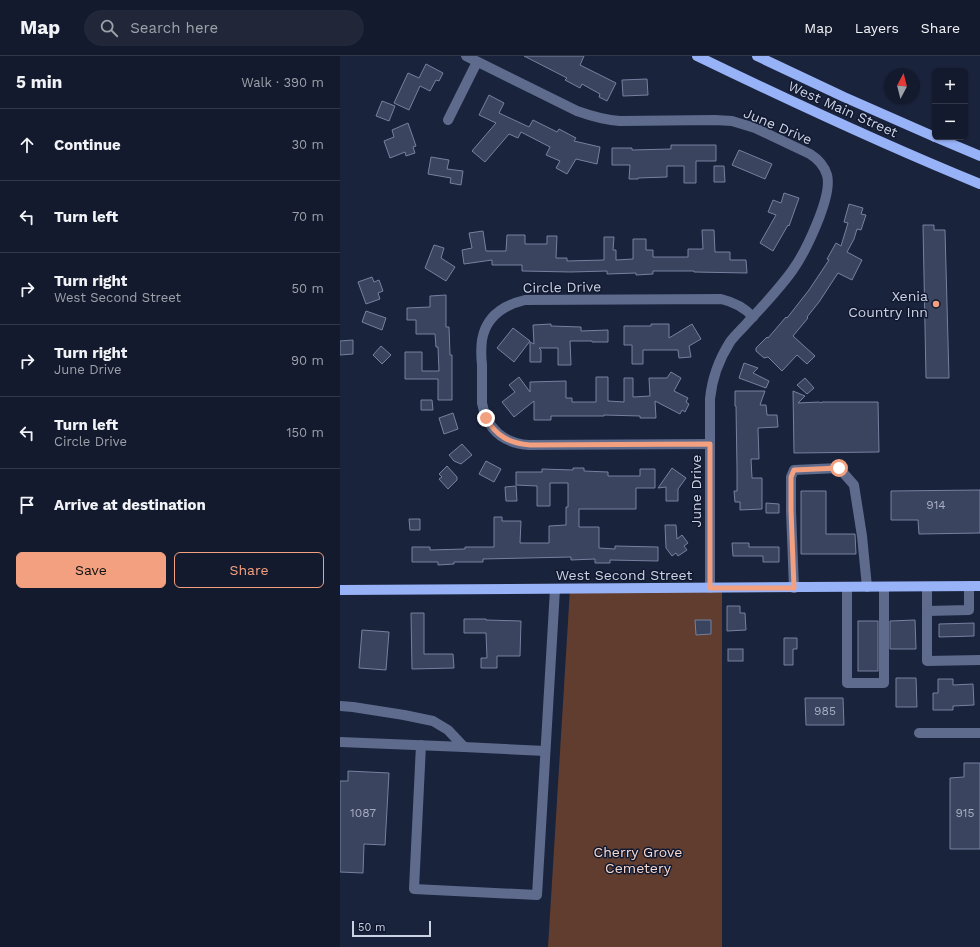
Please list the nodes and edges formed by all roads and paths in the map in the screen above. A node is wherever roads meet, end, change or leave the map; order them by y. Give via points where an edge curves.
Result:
1 (466, 56) edge
2 (696, 56) edge
3 (757, 56) edge
4 (477, 62) junction
5 (448, 120) dead end
6 (932, 136) edge
7 (942, 140) edge
8 (980, 156) edge
9 (980, 184) edge
10 (753, 317) junction
11 (710, 444) junction
12 (969, 586) junction
13 (980, 586) edge
14 (847, 587) junction
15 (867, 587) junction
16 (884, 587) junction
17 (927, 587) junction
18 (710, 588) junction
19 (794, 588) junction
20 (555, 589) junction
21 (340, 590) edge
22 (927, 611) junction
23 (980, 660) edge
24 (340, 706) edge
25 (919, 733) dead end
26 (980, 733) edge
27 (340, 742) edge
28 (421, 745) junction
29 (464, 747) junction
30 (546, 751) junction

1 - 4 street, June Drive
2 - 9 main road, West Main Street
3 - 6 main road, West Main Street
4 - 5 street
4 - 10 street, June Drive via 594,117 620,121 732,121 755,128 817,159 827,174 828,188 823,208 792,271
7 - 8 main road, West Main Street
10 - 11 street, June Drive via 731,341 715,371 710,399
10 - 11 street, Circle Drive via 739,305 721,299 525,300 499,310 486,328 481,348 482,402 486,418 494,430 506,439 530,445
11 - 18 street, June Drive
12 - 13 main road, West Second Street
12 - 17 main road, West Second Street
12 - 22 street via 969,610
14 - 15 main road, West Second Street
14 - 16 street via 847,683 884,683
14 - 19 main road, West Second Street
15 - 16 main road, West Second Street
15 - 19 street via 854,484 839,468 794,470 791,477
16 - 17 main road, West Second Street
17 - 22 street
18 - 19 main road, West Second Street
18 - 20 main road, West Second Street
20 - 21 main road, West Second Street
20 - 30 street
22 - 23 street via 927,661
24 - 29 street via 404,714 433,721 448,730
25 - 26 street
27 - 28 street
28 - 29 street
28 - 30 street via 414,889 537,895
29 - 30 street

